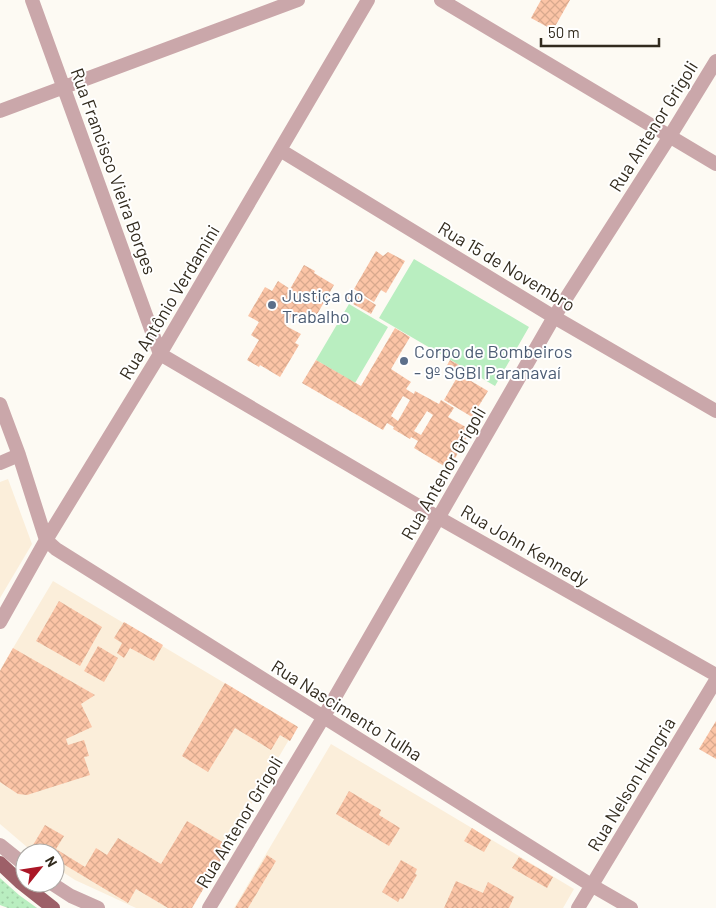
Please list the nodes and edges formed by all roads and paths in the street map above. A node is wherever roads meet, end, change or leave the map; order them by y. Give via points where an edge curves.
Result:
1 (32, 0) edge
2 (298, 0) edge
3 (368, 0) edge
4 (441, 0) edge
5 (716, 60) edge
6 (63, 86) junction
7 (0, 111) edge
8 (670, 136) junction
9 (280, 150) junction
10 (716, 164) edge
11 (554, 317) junction
12 (160, 354) junction
13 (0, 404) edge
14 (716, 411) edge
15 (19, 455) junction
16 (0, 463) edge
17 (439, 518) junction
18 (46, 540) junction
19 (0, 622) edge
20 (716, 675) edge
21 (716, 680) edge
22 (324, 718) junction
23 (0, 845) edge
24 (15, 857) edge
25 (0, 863) edge
26 (591, 885) junction
27 (65, 892) edge
28 (53, 908) edge
29 (98, 908) edge
30 (209, 908) edge
31 (578, 908) edge
32 (631, 908) edge

1 - 6 street, Rua Francisco Vieira Borges
2 - 6 street
3 - 9 street, Rua Antônio Verdamini
4 - 8 street
5 - 8 street, Rua Antenor Grigoli
6 - 7 street
6 - 12 street, Rua Francisco Vieira Borges
8 - 10 street
8 - 11 street, Rua Antenor Grigoli
9 - 11 street, Rua 15 de Novembro
9 - 12 street, Rua Antônio Verdamini
11 - 14 street, Rua 15 de Novembro
11 - 17 street, Rua Antenor Grigoli
12 - 17 street, Rua John Kennedy
12 - 18 street, Rua Antônio Verdamini
13 - 15 street
15 - 16 street
15 - 18 street
17 - 20 street, Rua John Kennedy
17 - 22 street, Rua Antenor Grigoli
18 - 19 street, Rua Antônio Verdamini
18 - 22 street, Rua Nascimento Tulha
21 - 26 street, Rua Nelson Hungria
22 - 26 street, Rua Nascimento Tulha
22 - 30 street, Rua Antenor Grigoli
23 - 24 street
25 - 28 main road
26 - 31 street, Rua Nelson Hungria
26 - 32 street, Rua Nascimento Tulha
27 - 29 street

